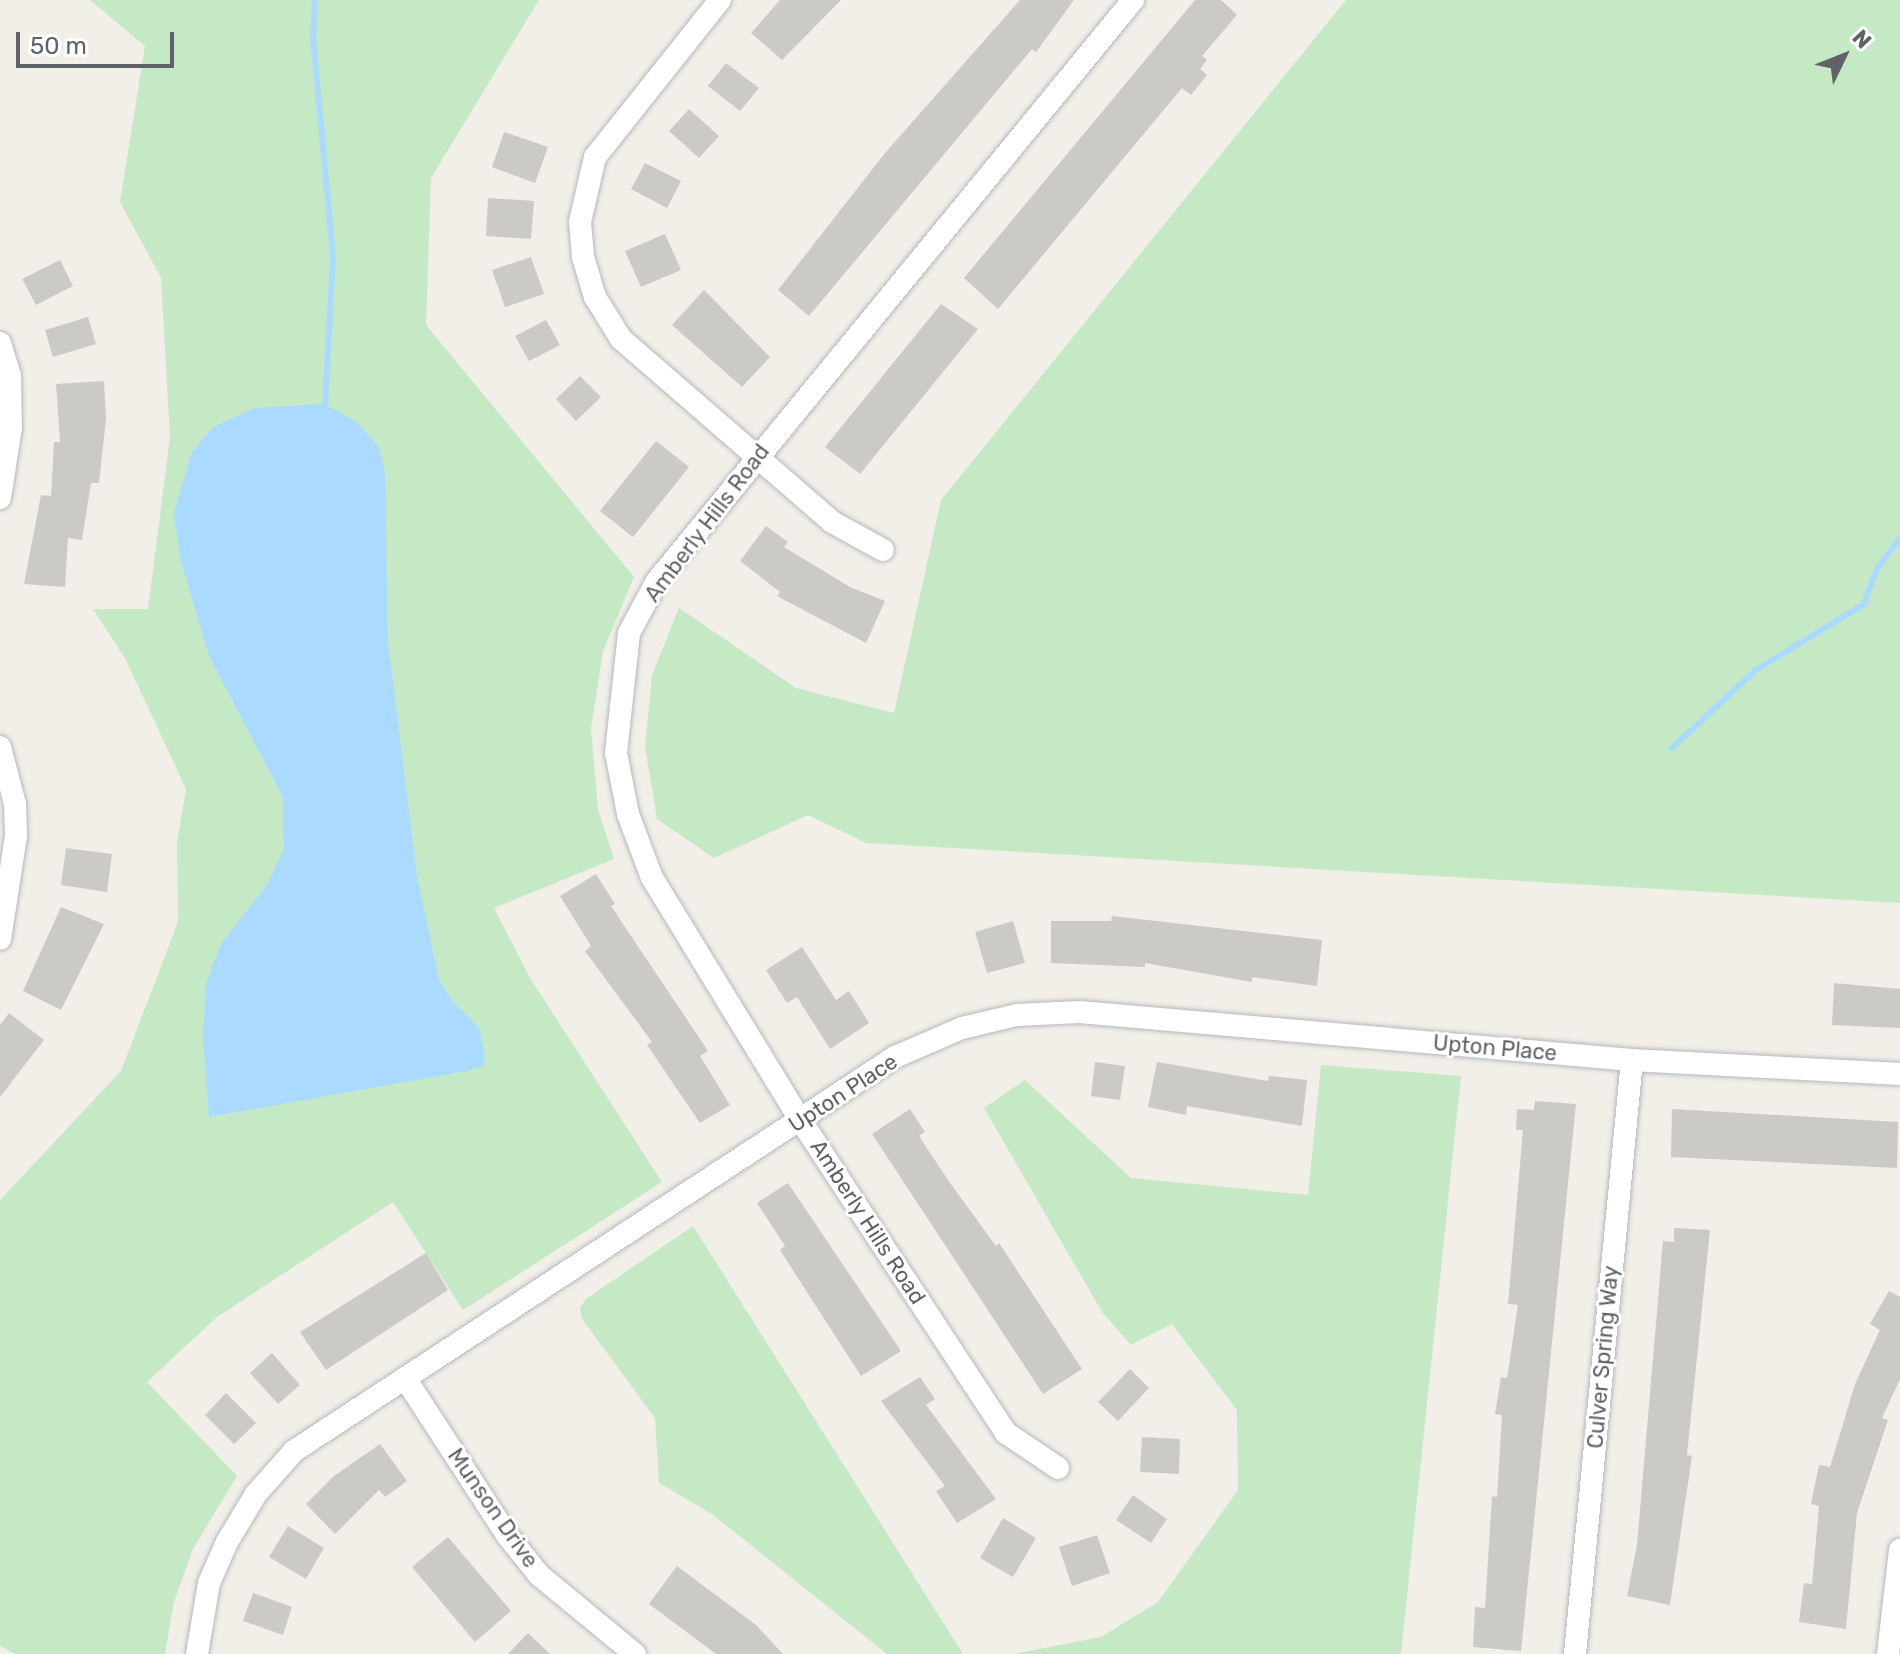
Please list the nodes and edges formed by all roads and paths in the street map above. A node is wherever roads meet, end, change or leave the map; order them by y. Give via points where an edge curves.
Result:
1 (720, 0) edge
2 (1133, 0) edge
3 (0, 343) edge
4 (755, 457) junction
5 (0, 498) edge
6 (883, 550) dead end
7 (0, 747) edge
8 (0, 939) edge
9 (1632, 1060) junction
10 (1900, 1074) edge
11 (801, 1121) junction
12 (405, 1378) junction
13 (1058, 1468) dead end
14 (1900, 1550) edge
15 (197, 1654) edge
16 (635, 1654) edge
17 (1575, 1654) edge
18 (1888, 1654) edge

1 - 4 street via 595,157 581,234 595,297 621,339
2 - 4 street, Amberly Hills Road
3 - 5 street via 10,376 11,427
4 - 6 street via 832,522
4 - 11 street, Amberly Hills Road via 657,581 629,633 616,753 628,814 652,878
7 - 8 street via 15,804 16,836
9 - 10 street, Upton Place
9 - 11 street, Upton Place via 1079,1012 1017,1015 962,1028 895,1057
9 - 17 street, Culver Spring Way
11 - 12 street, Upton Place
11 - 13 street, Amberly Hills Road via 1006,1433
12 - 15 street, Upton Place via 294,1451 256,1494 209,1583
12 - 16 street, Munson Drive via 539,1575
14 - 18 street

